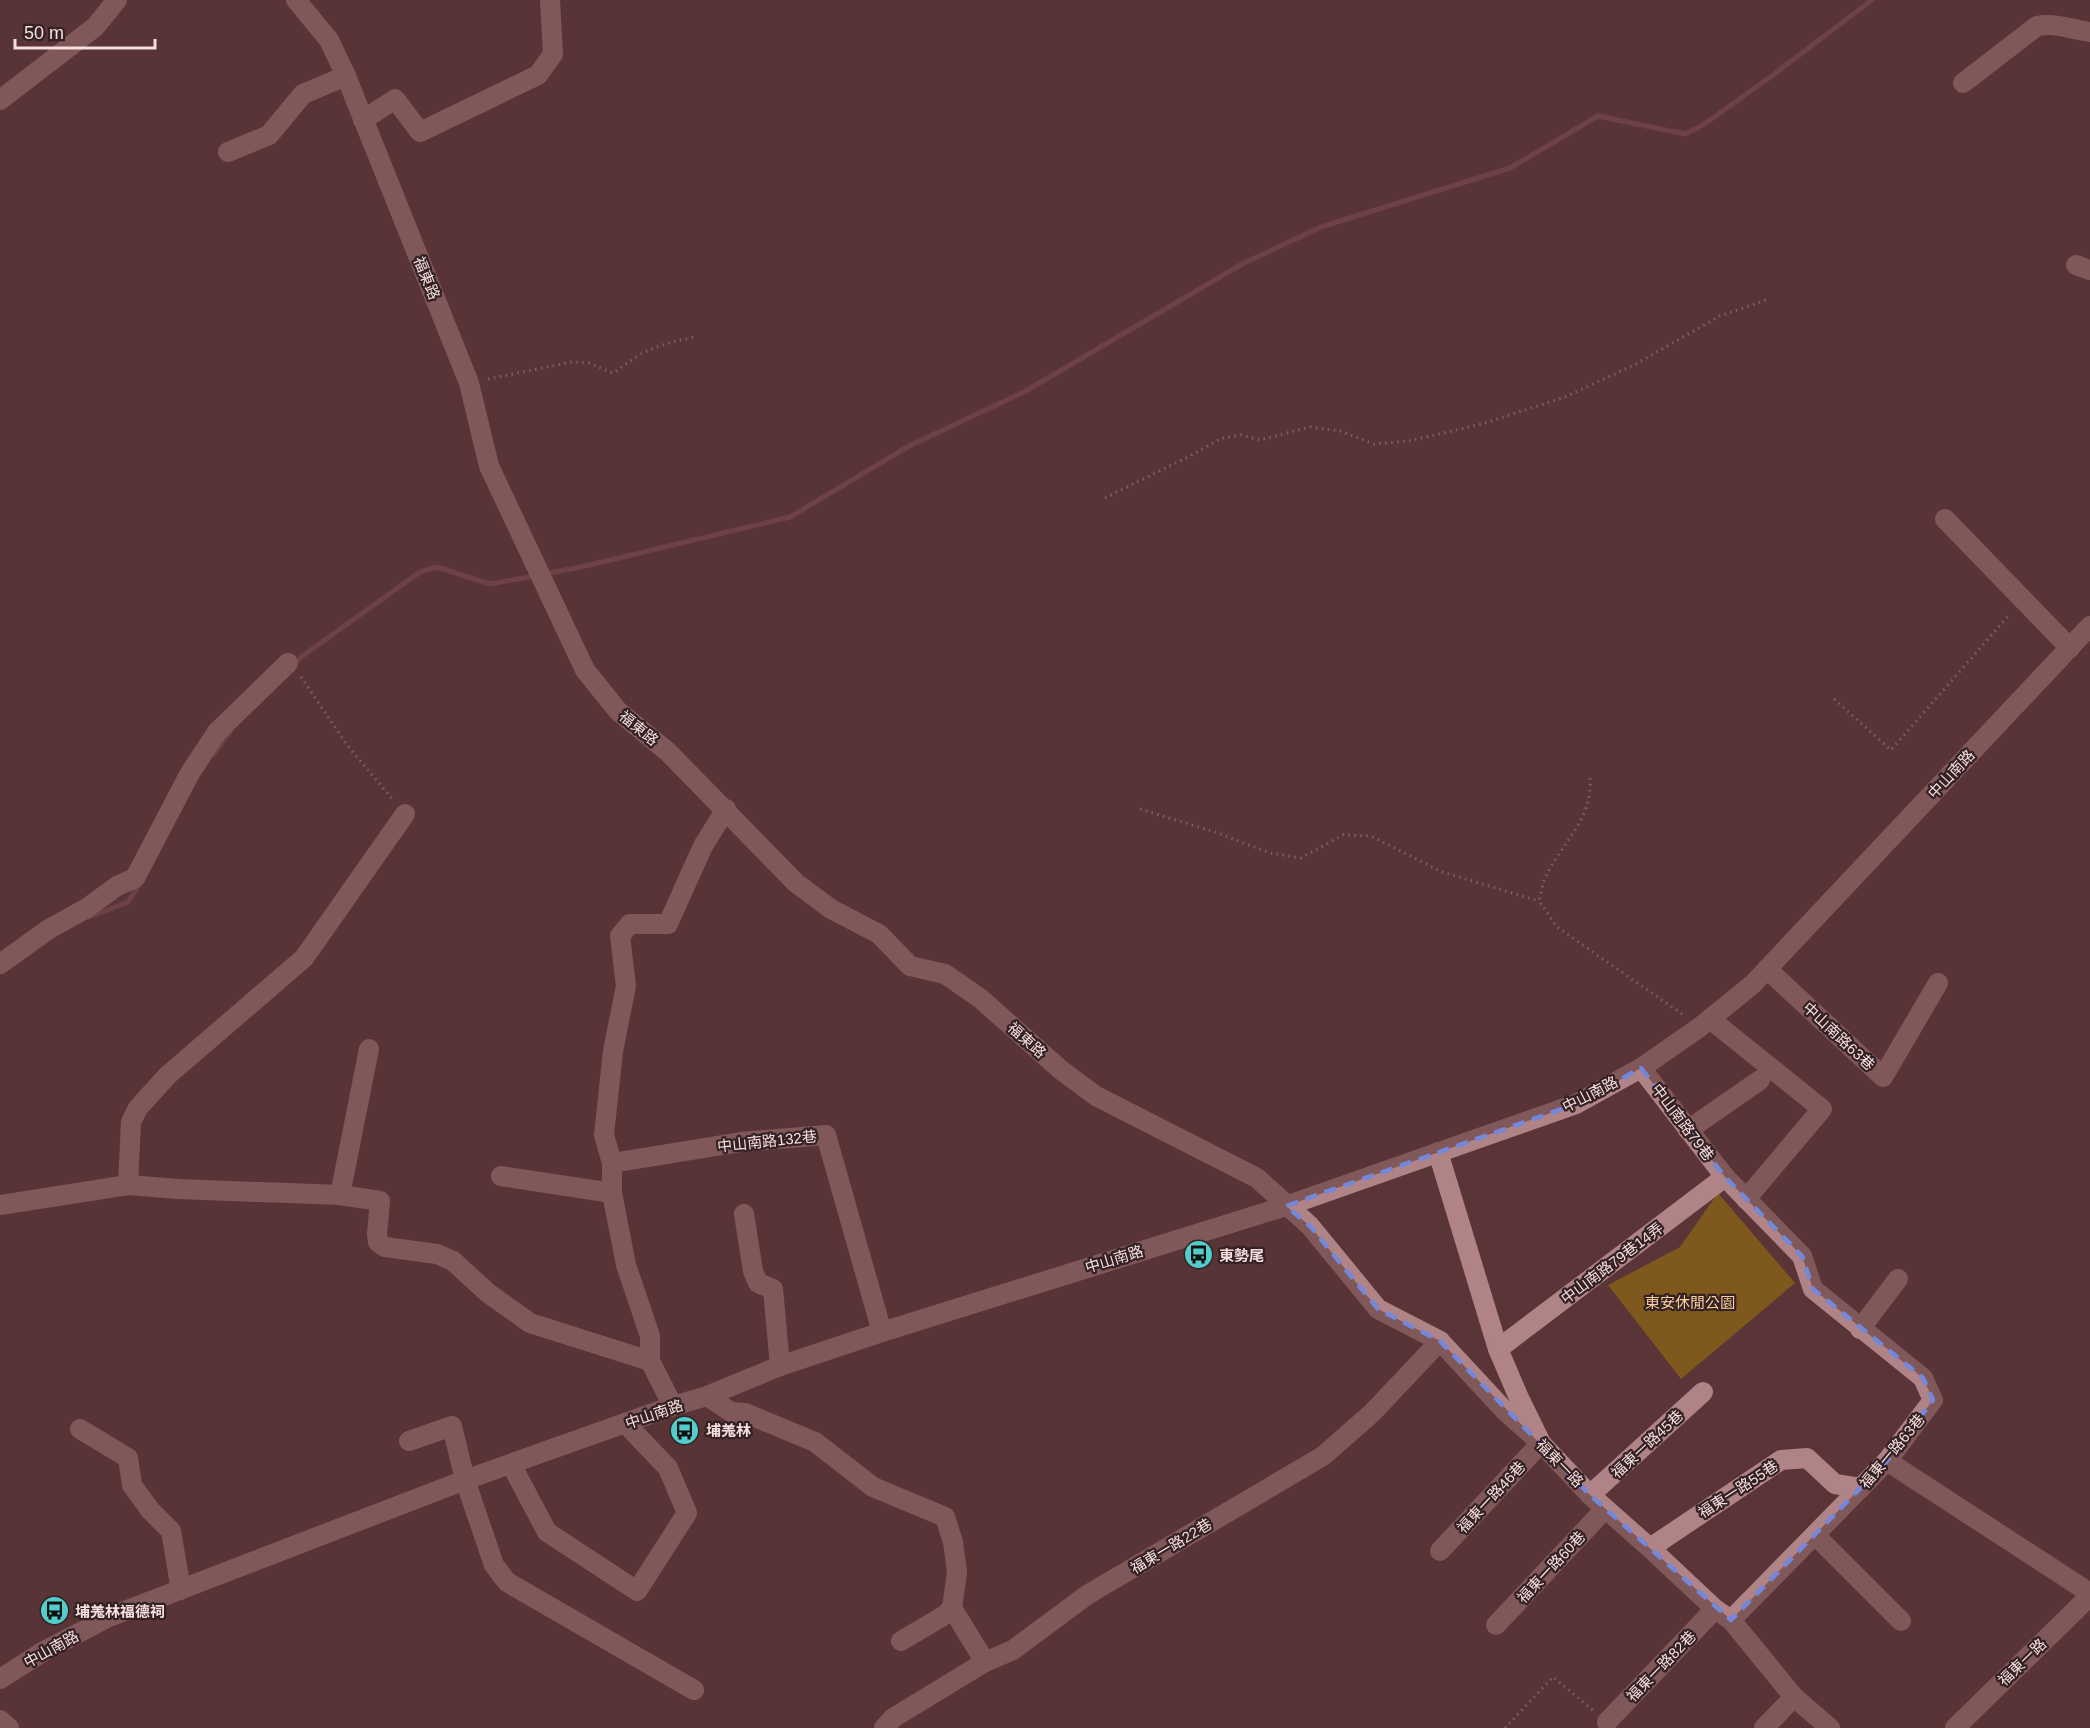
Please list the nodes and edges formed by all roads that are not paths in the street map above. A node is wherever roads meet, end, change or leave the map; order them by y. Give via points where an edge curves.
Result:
1 (117, 0) edge
2 (296, 0) edge
3 (550, 0) edge
4 (2090, 32) edge
5 (346, 76) junction
6 (1963, 83) dead end
7 (0, 100) edge
8 (363, 120) junction
9 (228, 152) dead end
10 (1945, 519) dead end
11 (2090, 626) edge
12 (2070, 648) junction
13 (288, 663) dead end
14 (726, 809) junction
15 (405, 814) road end
16 (0, 964) edge
17 (1767, 969) junction
18 (1938, 983) dead end
19 (1706, 1023) junction
20 (369, 1049) dead end
21 (1641, 1068) junction
22 (1760, 1080) dead end
23 (1688, 1130) junction
24 (1438, 1152) junction
25 (612, 1162) junction
26 (501, 1176) dead end
27 (1725, 1177) junction
28 (128, 1185) junction
29 (612, 1193) junction
30 (340, 1195) junction
31 (1746, 1199) junction
32 (0, 1204) edge
33 (1286, 1206) junction
34 (744, 1214) dead end
35 (1898, 1279) dead end
36 (1860, 1329) junction
37 (882, 1332) junction
38 (1440, 1341) junction
39 (1498, 1349) junction
40 (650, 1361) junction
41 (780, 1366) junction
42 (1703, 1392) dead end
43 (706, 1396) junction
44 (673, 1406) junction
45 (625, 1423) junction
46 (80, 1429) dead end
47 (409, 1441) dead end
48 (1541, 1443) junction
49 (1887, 1461) junction
50 (511, 1464) junction
51 (465, 1480) junction
52 (1861, 1488) junction
53 (1590, 1496) junction
54 (1605, 1509) junction
55 (1815, 1535) junction
56 (1650, 1548) junction
57 (1440, 1551) dead end
58 (181, 1590) junction
59 (2090, 1594) edge
60 (952, 1608) junction
61 (1723, 1615) junction
62 (1901, 1621) dead end
63 (1496, 1625) dead end
64 (901, 1641) dead end
65 (985, 1662) junction
66 (0, 1679) edge
67 (694, 1690) dead end
68 (1794, 1697) junction
69 (0, 1720) edge
70 (1607, 1722) road end
71 (9, 1728) edge
72 (884, 1728) edge
73 (1764, 1728) edge
74 (1830, 1728) edge
75 (1955, 1728) edge

1 - 7 street via 95,27
2 - 5 street, 福東路 via 328,40
3 - 8 street via 553,54 538,75 420,132 395,99
4 - 6 street via 2050,23 2037,26
5 - 8 street, 福東路
5 - 9 street via 303,94 269,135
8 - 14 street, 福東路 via 469,383 489,466 585,670 618,711 668,752
10 - 12 street
11 - 12 street, 中山南路
12 - 17 street, 中山南路
13 - 16 street via 217,732 190,773 135,878
14 - 25 street via 702,846 668,924 630,924 620,936 626,986 613,1051 604,1135
14 - 33 street, 福東路 via 796,883 831,909 879,934 910,966 945,974 981,999 1096,1096 1257,1178
15 - 28 street via 304,958 168,1075 138,1108 131,1122
17 - 18 street, 中山南路63巷 via 1883,1077
17 - 19 street, 中山南路
19 - 21 street, 中山南路
19 - 31 street via 1822,1109
20 - 30 street
21 - 23 street, 中山南路79巷
21 - 24 street, 中山南路 via 1576,1104
22 - 23 street
23 - 27 street, 中山南路79巷
24 - 33 street, 中山南路
24 - 39 street
25 - 29 street
25 - 37 street, 中山南路132巷 via 741,1142 826,1135
26 - 29 street
27 - 31 street, 福東一路63巷
27 - 39 street, 中山南路79巷14弄
28 - 30 street
28 - 32 street
29 - 40 street via 626,1264 650,1336
30 - 40 street via 380,1201 377,1234 378,1242 385,1247 437,1254 453,1261 530,1323
31 - 36 street, 福東一路63巷 via 1803,1256 1813,1289
33 - 37 street, 中山南路
33 - 38 street, 福東一路 via 1310,1226 1378,1309
34 - 41 street via 753,1271 758,1283 773,1289
35 - 36 street
36 - 49 street, 福東一路63巷 via 1923,1378 1934,1400
37 - 41 street, 中山南路
38 - 48 street, 福東一路 via 1505,1411
38 - 65 street, 福東一路22巷 via 1372,1413 1323,1456 1088,1596 1013,1650
39 - 48 street
40 - 44 street
41 - 43 street, 中山南路
42 - 53 street, 福東一路45巷
43 - 44 street, 中山南路
43 - 60 street via 731,1412 745,1413 815,1442 873,1487 945,1516 957,1572
44 - 45 street, 中山南路
45 - 50 street, 中山南路
45 - 50 street via 668,1468 687,1513 637,1591 547,1532
46 - 58 street via 128,1458 132,1485 171,1531
47 - 51 street via 452,1426
48 - 53 street, 福東一路
48 - 57 street, 福東一路46巷
49 - 52 street, 福東一路63巷
49 - 59 street
50 - 51 street, 中山南路
51 - 58 street, 中山南路
51 - 67 street via 494,1565 507,1582
52 - 55 street, 福東一路63巷
52 - 56 street, 福東一路55巷 via 1835,1484 1807,1458 1781,1460
53 - 54 street, 福東一路
54 - 56 street, 福東一路
54 - 63 street, 福東一路60巷
55 - 61 street, 福東一路63巷
55 - 62 street
56 - 61 street, 福東一路
58 - 66 street, 中山南路 via 109,1617
59 - 75 street, 福東一路
60 - 64 street
60 - 65 street
61 - 68 street, 福東一路
61 - 70 street, 福東一路82巷
65 - 72 street, 福東一路22巷 via 893,1718
68 - 73 street
68 - 74 street, 福東一路
69 - 71 street

